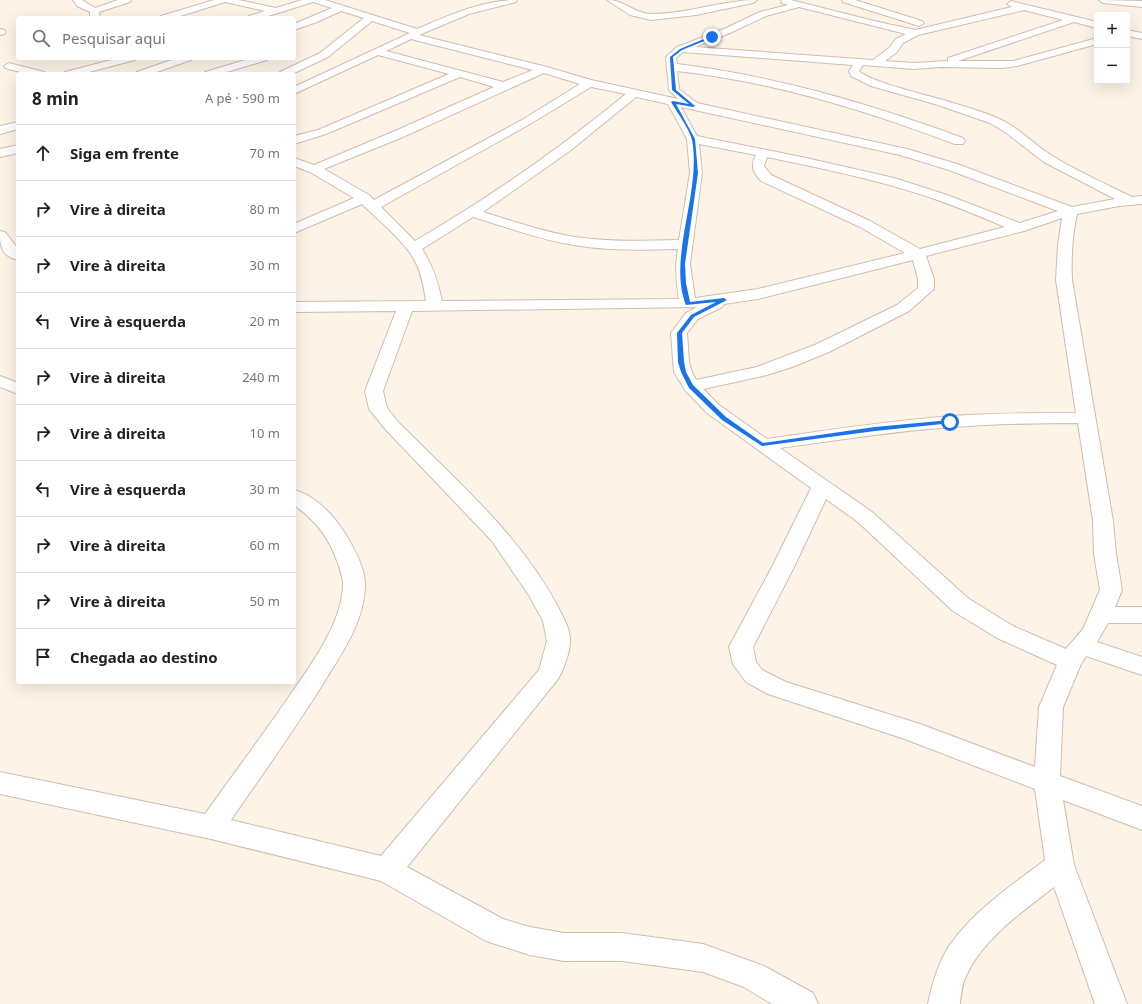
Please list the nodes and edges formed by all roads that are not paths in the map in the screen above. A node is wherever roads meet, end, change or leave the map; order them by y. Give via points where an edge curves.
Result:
1 (76, 0) edge
2 (127, 0) edge
3 (224, 0) edge
4 (311, 0) edge
5 (316, 0) edge
6 (513, 0) edge
7 (610, 0) edge
8 (753, 0) edge
9 (782, 0) edge
10 (846, 0) edge
11 (1103, 0) edge
12 (1002, 2) dead end
13 (1142, 4) edge
14 (797, 5) junction
15 (1024, 7) junction
16 (339, 8) junction
17 (275, 10) junction
18 (700, 10) junction
19 (95, 15) edge
20 (171, 16) edge
21 (258, 16) edge
22 (370, 18) junction
23 (1074, 19) junction
24 (744, 23) junction
25 (1094, 24) edge
26 (296, 26) edge
27 (937, 28) junction
28 (414, 34) junction
29 (915, 34) junction
30 (1130, 34) edge
31 (1142, 36) edge
32 (1094, 42) edge
33 (681, 49) junction
34 (377, 52) junction
35 (308, 53) dead end
36 (324, 55) junction
37 (361, 59) junction
38 (26, 60) edge
39 (123, 60) edge
40 (181, 60) edge
41 (256, 60) edge
42 (860, 62) junction
43 (875, 63) junction
44 (942, 64) junction
45 (672, 67) junction
46 (4, 68) edge
47 (543, 69) junction
48 (28, 72) edge
49 (77, 72) edge
50 (147, 72) edge
51 (216, 72) edge
52 (288, 72) edge
53 (459, 74) junction
54 (589, 83) junction
55 (504, 86) junction
56 (296, 90) edge
57 (634, 93) junction
58 (673, 102) junction
59 (693, 106) junction
60 (16, 126) edge
61 (0, 130) edge
62 (296, 139) edge
63 (694, 139) junction
64 (959, 141) dead end
65 (16, 149) edge
66 (0, 153) edge
67 (764, 153) junction
68 (296, 163) edge
69 (314, 169) junction
70 (1136, 201) edge
71 (368, 202) junction
72 (1071, 211) junction
73 (473, 213) junction
74 (296, 228) edge
75 (1019, 228) junction
76 (0, 235) edge
77 (686, 244) junction
78 (414, 248) junction
79 (15, 250) edge
80 (918, 254) junction
81 (724, 300) junction
82 (688, 304) junction
83 (296, 307) edge
84 (406, 307) junction
85 (435, 307) junction
86 (0, 381) edge
87 (691, 386) junction
88 (16, 388) edge
89 (1086, 418) junction
90 (762, 445) junction
91 (822, 486) junction
92 (296, 497) edge
93 (1101, 615) junction
94 (1142, 615) edge
95 (1075, 653) junction
96 (1142, 666) edge
97 (0, 783) edge
98 (1047, 784) junction
99 (1142, 818) edge
100 (211, 827) junction
101 (1060, 865) junction
102 (387, 870) junction
103 (802, 1004) edge
104 (944, 1004) edge
105 (1111, 1004) edge

1 - 19 street
2 - 19 street
3 - 17 street
3 - 20 street
4 - 17 street
5 - 16 street
6 - 28 street via 466,12
7 - 18 street via 637,14 647,16
8 - 18 street
9 - 14 street
10 - 27 street
11 - 13 street
12 - 15 street
14 - 24 street via 763,14
14 - 29 street
15 - 23 street
15 - 27 street
16 - 22 street
16 - 26 street
17 - 21 street
18 - 24 street
22 - 28 street
22 - 36 street
23 - 25 street
23 - 44 street
24 - 33 street
27 - 29 street
28 - 34 street
28 - 47 street
29 - 43 street via 899,40 893,50
30 - 31 street
32 - 44 street via 1014,64
33 - 42 street
33 - 45 street via 671,57
34 - 37 street
34 - 53 street
35 - 36 street
36 - 37 street
36 - 52 street
37 - 56 street
38 - 46 street
39 - 49 street
40 - 50 street
41 - 51 street
42 - 43 street
42 - 70 street via 854,71 858,76 950,105 1004,126 1014,131 1049,160
43 - 44 street via 914,66
45 - 59 street via 674,90
45 - 64 street via 728,73 831,98
46 - 48 street
47 - 54 street
47 - 55 street
53 - 55 street
53 - 62 street via 322,132
54 - 57 street
54 - 71 street via 526,122
55 - 69 street
57 - 58 street
57 - 73 street via 569,146
58 - 59 street
58 - 63 street
59 - 72 street via 903,152 953,167
60 - 61 street
63 - 67 street
63 - 77 street via 696,173
65 - 66 street
67 - 75 street via 916,188 958,202
67 - 80 street via 757,167 766,178 858,221
68 - 69 street
69 - 71 street
70 - 72 street
71 - 74 street
71 - 78 street
72 - 75 street
72 - 89 street via 1066,230 1064,280
73 - 77 street via 587,243
73 - 78 street
75 - 80 street
76 - 79 street
77 - 82 street via 683,276
78 - 85 street via 430,279
80 - 81 street via 758,294
80 - 87 street via 926,279 926,289 903,308 823,348 786,363
81 - 82 street
81 - 87 street via 692,316 679,333 683,372
82 - 85 street
83 - 84 street
84 - 85 street
84 - 102 street via 374,391 378,409 499,536 540,594 554,621 559,641 550,673
86 - 88 street
87 - 90 street via 724,418
89 - 90 street via 1017,418 920,424
89 - 93 street via 1103,521 1111,590
90 - 91 street
91 - 95 street via 865,517 961,605 1005,632
91 - 98 street via 741,648 745,664 754,676 777,688 911,731
92 - 100 street via 312,509 334,532 354,584 352,599 346,621 293,712
93 - 94 street
93 - 95 street via 1092,633
95 - 96 street
95 - 98 street via 1052,707
97 - 100 street
98 - 99 street
98 - 101 street
100 - 102 street
101 - 104 street via 1024,893 972,940 952,971
101 - 105 street
102 - 103 street via 496,931 564,947 622,947 703,958 753,976

